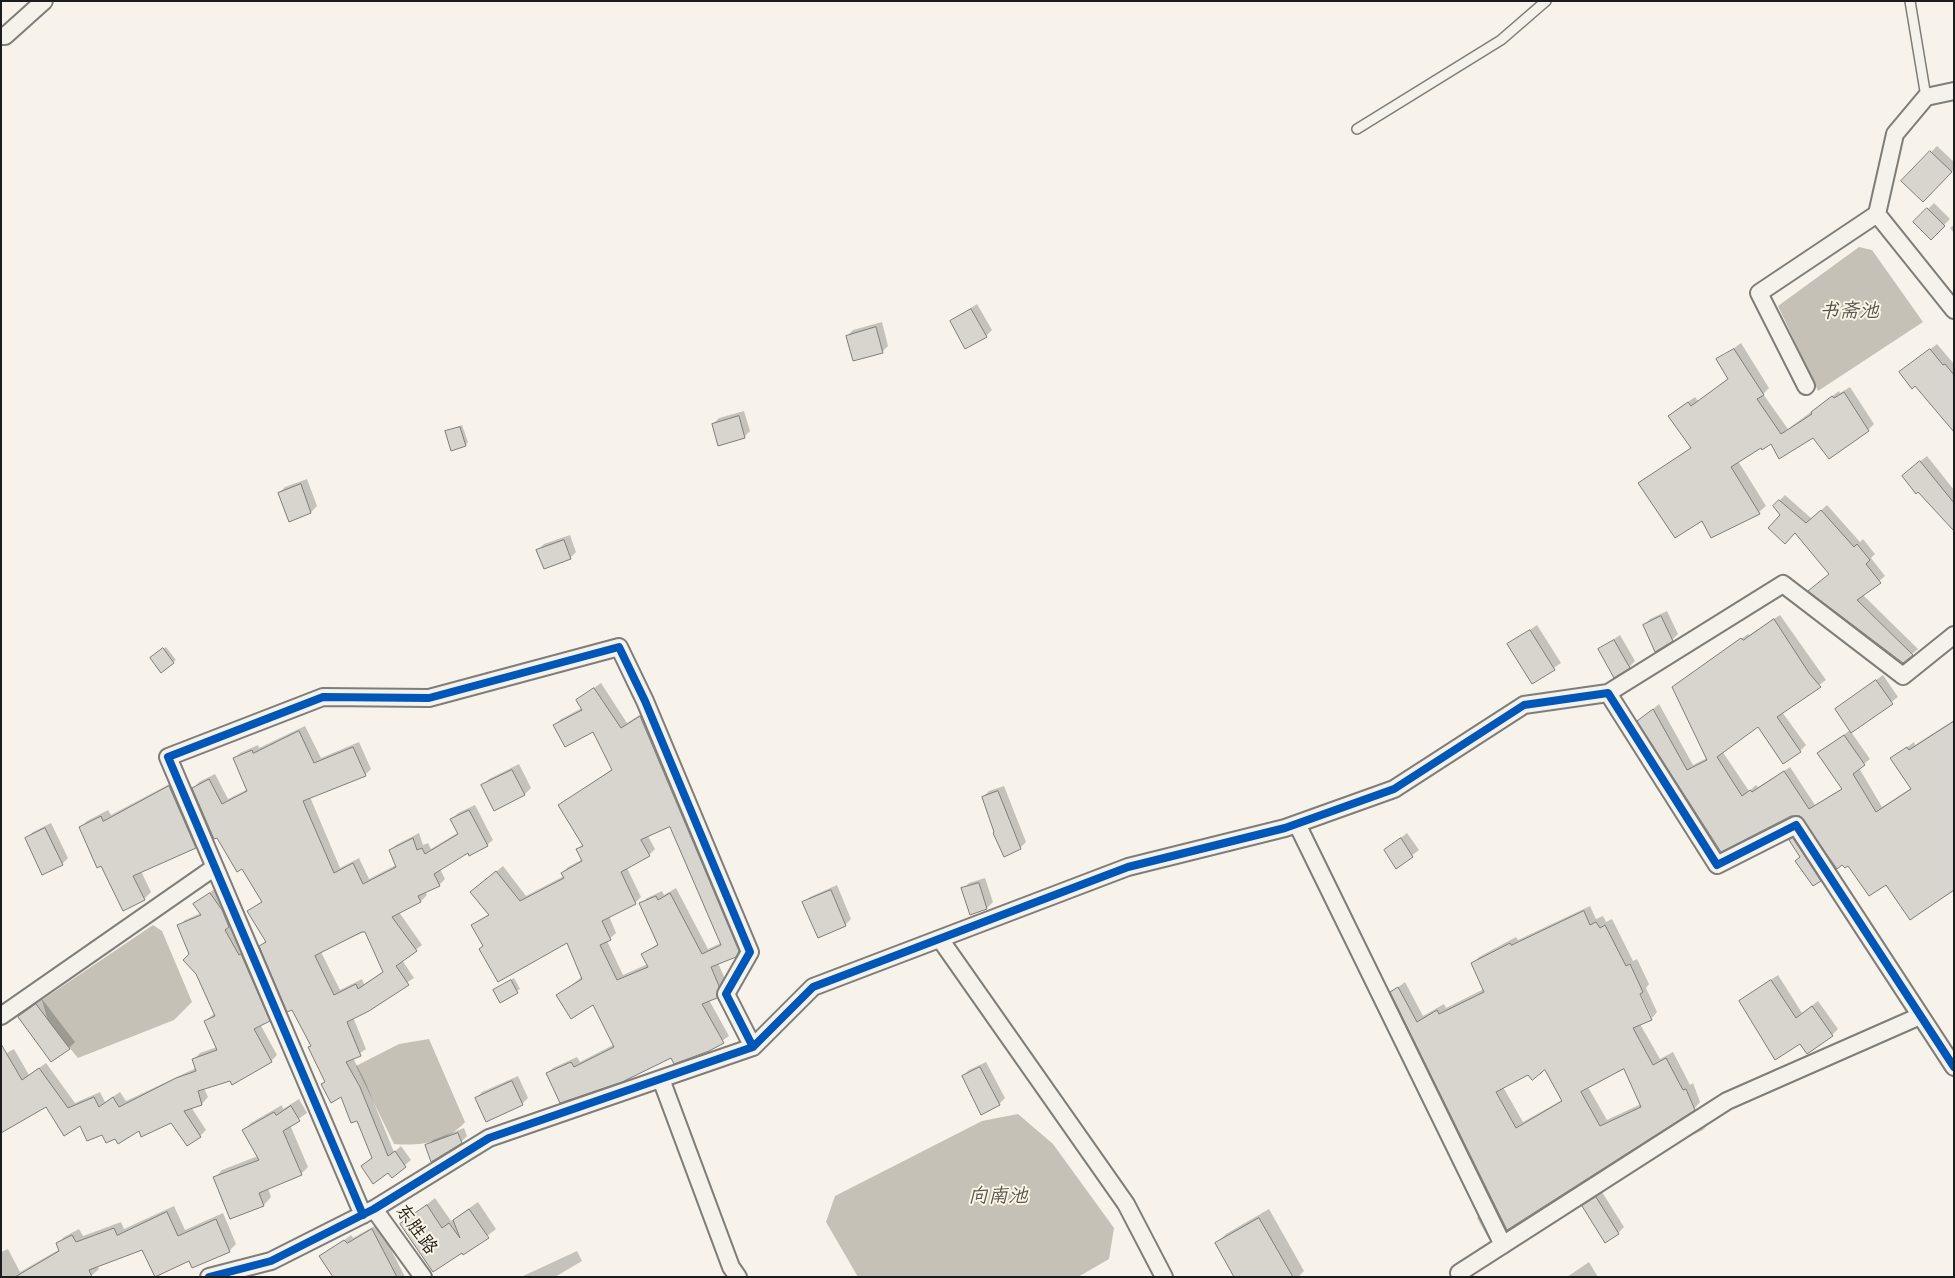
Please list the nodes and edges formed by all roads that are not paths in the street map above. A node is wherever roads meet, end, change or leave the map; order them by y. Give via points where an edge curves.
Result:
1 (44, 1) edge
2 (1546, 1) edge
3 (1910, 1) edge
4 (1, 36) edge
5 (1954, 91) edge
6 (1926, 96) junction
7 (1357, 130) dead end
8 (1877, 214) junction
9 (1954, 310) edge
10 (1806, 386) dead end
11 (1954, 635) edge
12 (1608, 693) junction
13 (1297, 824) junction
14 (215, 867) junction
15 (940, 939) junction
16 (1, 1016) edge
17 (1920, 1016) junction
18 (753, 1047) junction
19 (1954, 1067) edge
20 (661, 1079) junction
21 (368, 1212) junction
22 (1503, 1244) junction
23 (209, 1277) edge
24 (423, 1277) edge
25 (738, 1277) edge
26 (1164, 1277) edge
27 (1461, 1277) edge

1 - 4 street
2 - 7 lane via 1501,40
3 - 6 lane
5 - 6 street
6 - 8 street via 1895,134
8 - 9 street
8 - 10 street via 1759,293
11 - 12 street via 1903,676 1783,584
12 - 13 street via 1524,705 1394,789
12 - 17 street via 1717,865 1796,825
13 - 15 street via 1128,867
13 - 22 street
14 - 16 street
14 - 18 street, 东胜路 via 168,757 323,697 429,698 619,647 645,701 750,952 726,994
14 - 21 street, 东胜路
15 - 18 street via 813,987
15 - 26 street via 1126,1204
17 - 19 street
17 - 22 street via 1727,1101
18 - 20 street
20 - 21 street via 489,1138
20 - 25 street via 731,1267
21 - 23 street via 271,1261
21 - 24 street, 东胜路
22 - 27 street via 1458,1273

